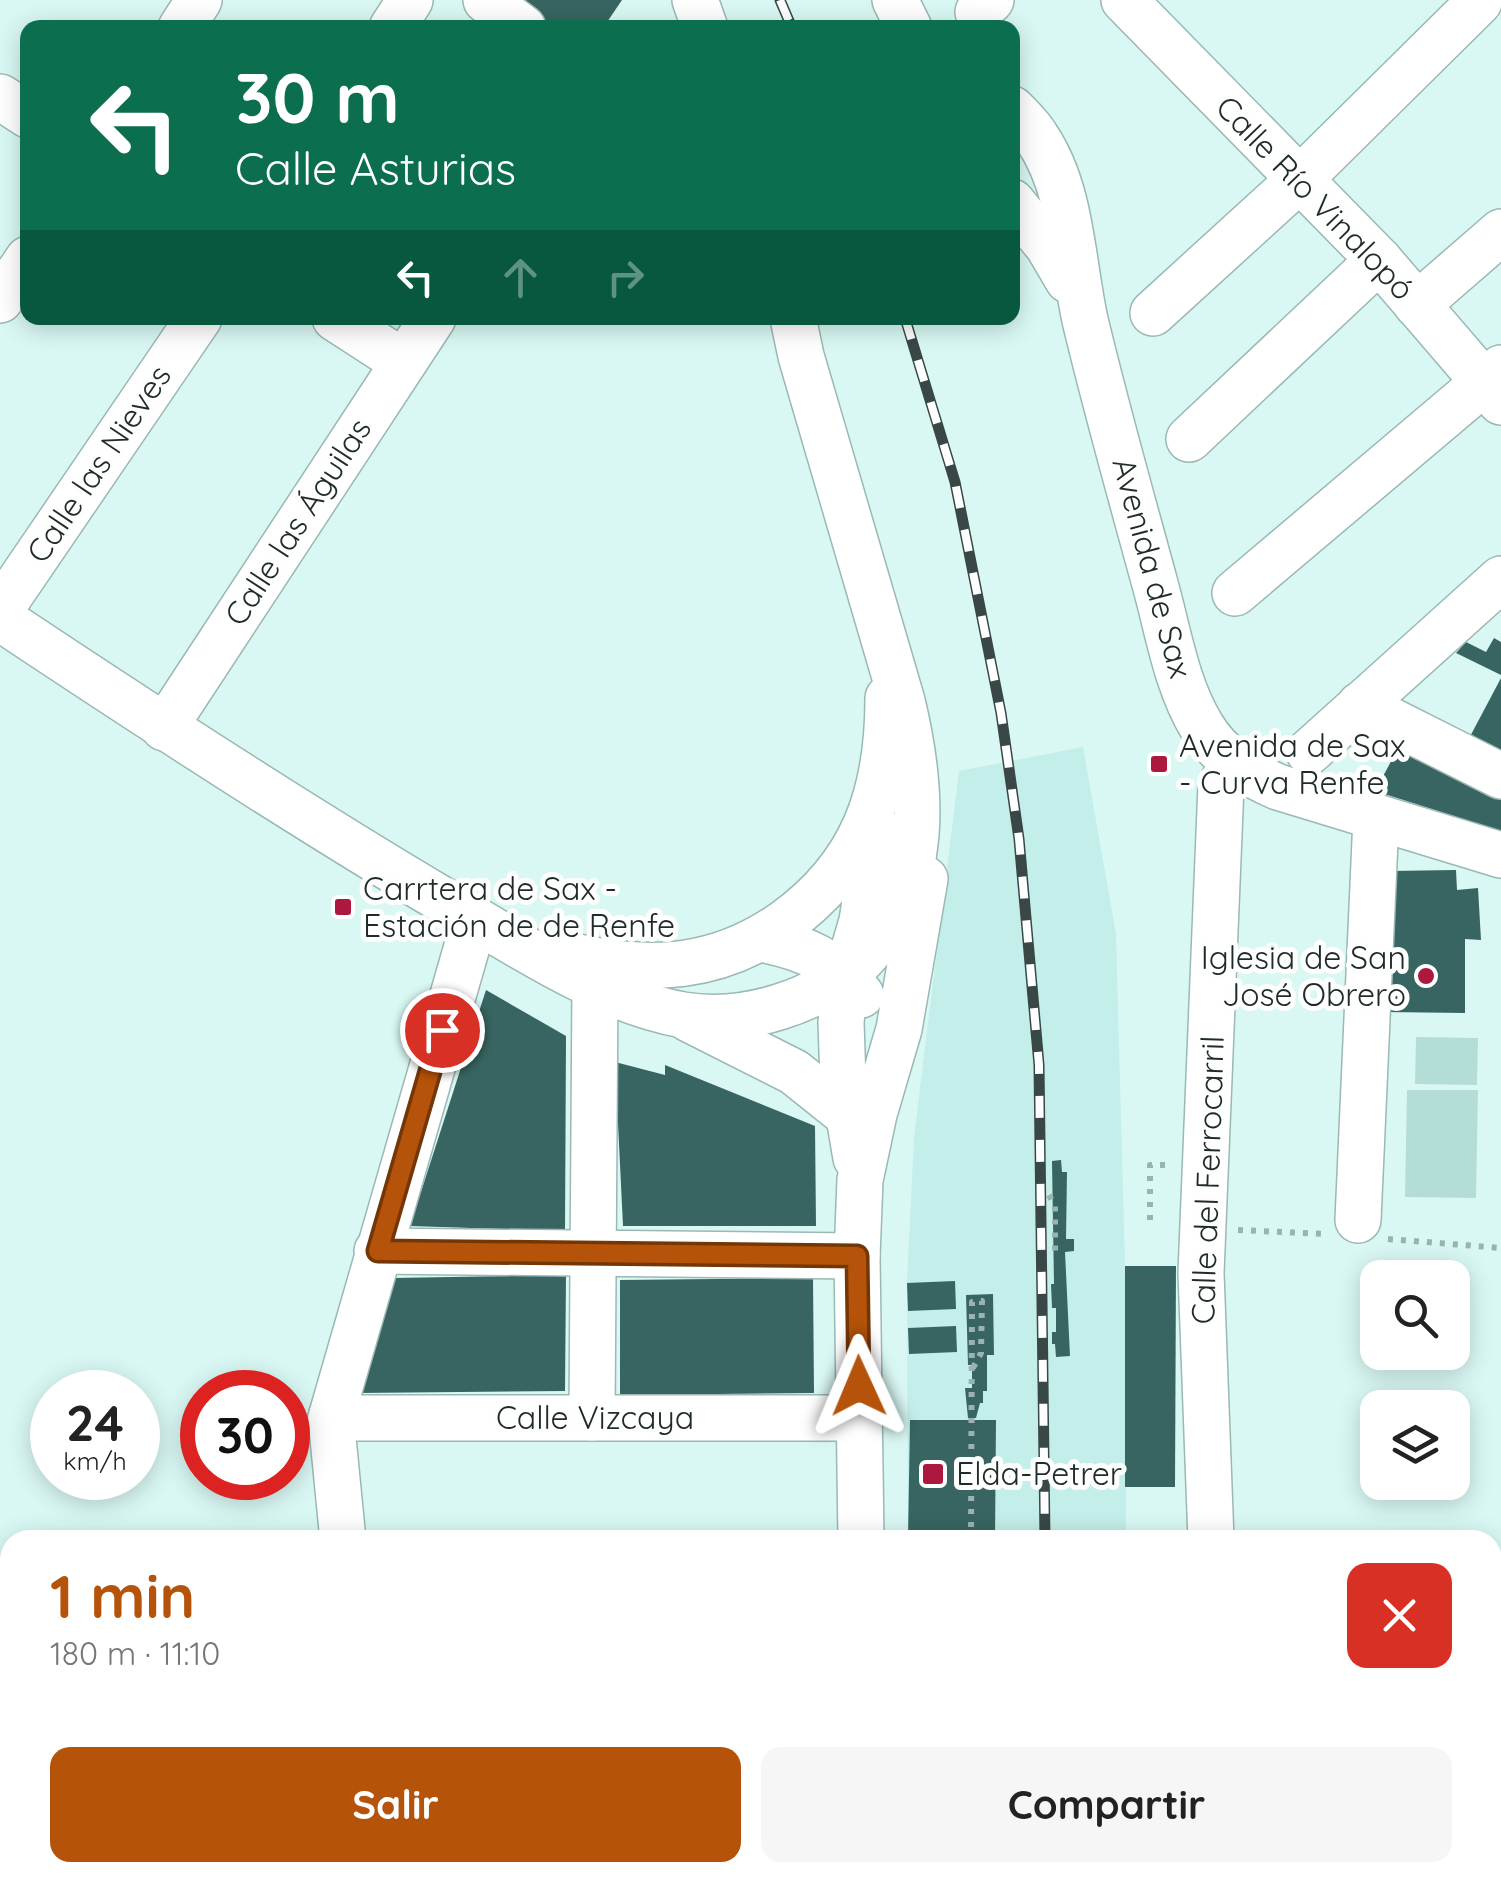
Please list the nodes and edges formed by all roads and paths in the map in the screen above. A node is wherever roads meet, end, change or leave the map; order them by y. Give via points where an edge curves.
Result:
1 (486, 0) edge
2 (1124, 0) edge
3 (1170, 0) edge
4 (1486, 8) edge
5 (512, 20) edge
6 (1174, 53) junction
7 (1020, 118) edge
8 (1302, 178) junction
9 (1020, 212) edge
10 (1501, 232) edge
11 (1380, 260) junction
12 (20, 271) edge
13 (0, 300) edge
14 (1417, 305) junction
15 (1153, 313) dead end
16 (1085, 318) junction
17 (194, 325) edge
18 (347, 325) edge
19 (428, 325) edge
20 (793, 330) edge
21 (403, 362) junction
22 (1495, 384) edge
23 (1190, 439) dead end
24 (1501, 579) edge
25 (1235, 593) dead end
26 (0, 614) edge
27 (887, 656) junction
28 (1360, 706) junction
29 (164, 728) junction
30 (1309, 752) dead end
31 (1233, 762) junction
32 (1501, 776) edge
33 (875, 797) junction
34 (1376, 818) junction
35 (919, 825) junction
36 (1501, 855) edge
37 (485, 925) junction
38 (761, 939) junction
39 (846, 976) junction
40 (594, 984) junction
41 (681, 1014) junction
42 (862, 1115) junction
43 (1150, 1165) dead end
44 (1049, 1195) dead end
45 (1150, 1220) dead end
46 (1358, 1220) dead end
47 (378, 1251) junction
48 (593, 1252) junction
49 (1055, 1252) dead end
50 (857, 1256) junction
51 (974, 1368) junction
52 (331, 1418) junction
53 (592, 1418) junction
54 (860, 1418) junction
55 (957, 1527) dead end
56 (971, 1527) joint
57 (908, 1528) dead end
58 (342, 1530) edge
59 (861, 1530) edge
60 (904, 1530) edge
61 (1211, 1530) edge

1 - 5 street
2 - 6 street, Calle Río Vinalopó
3 - 6 street
4 - 8 street
6 - 8 street, Calle Río Vinalopó
7 - 16 street via 1054,172
8 - 11 street, Calle Río Vinalopó
8 - 15 street
9 - 16 street via 1048,246
10 - 14 street
11 - 14 street, Calle Río Vinalopó
11 - 23 street
12 - 13 street
14 - 22 street, Calle Río Vinalopó
16 - 31 street, Avenida de Sax via 1189,702
17 - 26 street, Calle las Nieves
18 - 21 street
19 - 21 street, Calle las Águilas
20 - 27 street
21 - 29 street, Calle las Águilas
22 - 25 street
24 - 28 street
26 - 29 street
27 - 33 street via 888,728
27 - 35 street via 914,750
28 - 30 street
28 - 32 street
29 - 37 street
31 - 34 street, Avenida de Sax via 1278,787
31 - 61 street, Calle del Ferrocarril via 1221,785 1201,1242
33 - 38 street via 858,845 824,892
33 - 39 street via 862,921
34 - 36 street, Avenida de Sax
34 - 46 street
35 - 39 street via 898,908
35 - 42 street via 926,873 899,1029
37 - 38 street via 574,956 655,966 712,960
37 - 40 street
37 - 47 street
38 - 39 street via 803,948
39 - 41 street via 773,1007 733,1016
39 - 42 street via 873,1014 878,1066
40 - 41 street
40 - 48 street
41 - 42 street
42 - 50 street
43 - 45 path
44 - 49 path
47 - 48 street
47 - 52 street
48 - 50 street
48 - 53 street
50 - 54 street
51 - 51 path via 980,1353 982,1301 972,1302
51 - 56 path
52 - 53 street, Calle Vizcaya
52 - 58 street
53 - 54 street, Calle Vizcaya
54 - 59 street
55 - 56 path
57 - 60 path

